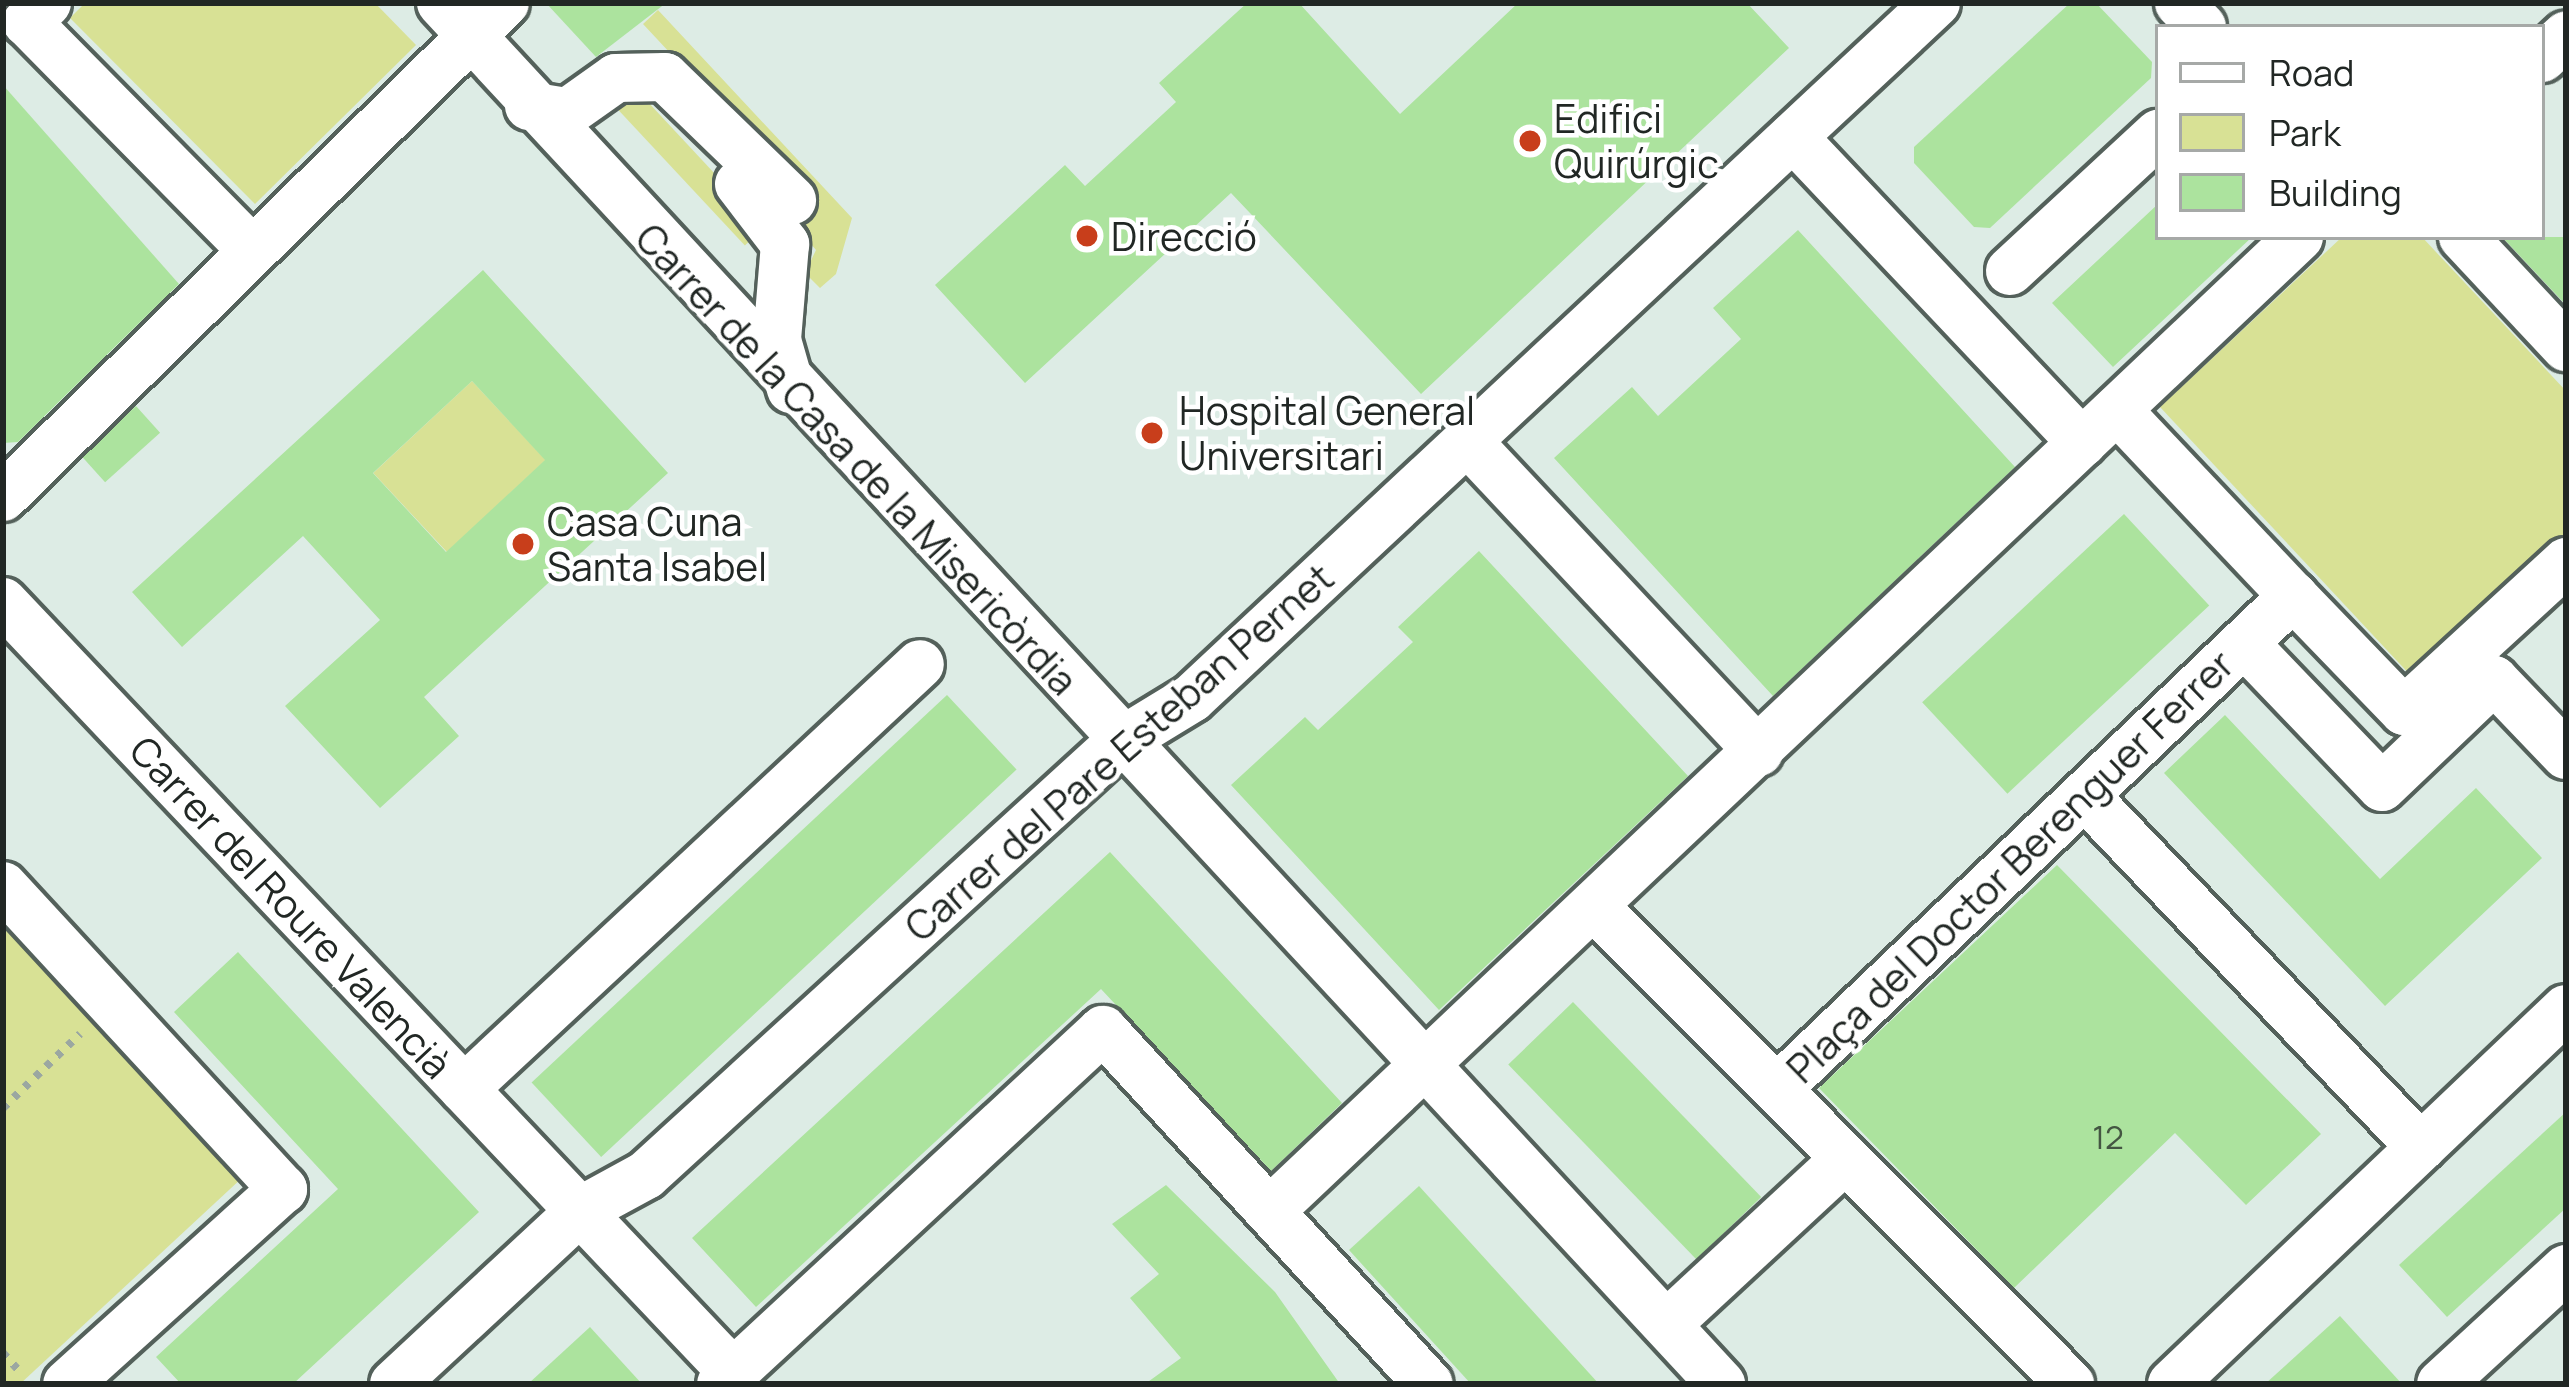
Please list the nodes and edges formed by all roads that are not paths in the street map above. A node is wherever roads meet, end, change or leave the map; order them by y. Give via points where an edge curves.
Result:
1 (506, 3) edge
2 (1936, 3) edge
3 (454, 21) edge
4 (26, 24) edge
5 (529, 106) junction
6 (676, 114) dead end
7 (1793, 137) junction
8 (2155, 137) edge
9 (792, 200) dead end
10 (2296, 240) edge
11 (2466, 240) edge
12 (250, 248) junction
13 (2010, 271) dead end
14 (2566, 347) edge
15 (793, 393) junction
16 (2117, 410) junction
17 (1468, 442) junction
18 (2082, 443) junction
19 (8, 483) edge
20 (2566, 562) edge
21 (2293, 596) junction
22 (3, 602) edge
23 (2244, 643) junction
24 (920, 664) dead end
25 (1120, 742) junction
26 (1759, 752) junction
27 (2566, 754) edge
28 (2085, 796) junction
29 (3, 886) edge
30 (1596, 908) junction
31 (2566, 1009) edge
32 (1425, 1071) junction
33 (464, 1089) junction
34 (1777, 1089) junction
35 (2421, 1147) junction
36 (1845, 1159) junction
37 (1272, 1209) junction
38 (580, 1211) junction
39 (2566, 1269) edge
40 (1666, 1324) junction
41 (727, 1378) edge
42 (67, 1384) edge
43 (394, 1384) edge
44 (1427, 1384) edge
45 (1721, 1384) edge
46 (2070, 1384) edge
47 (2172, 1384) edge
48 (2441, 1384) edge

1 - 3 street
2 - 7 street, Carrer del Pare Esteban Pernet
3 - 5 street, Carrer de la Casa de la Misericòrdia
3 - 12 street
4 - 12 street
5 - 9 street via 568,112 616,78 665,76
5 - 15 street, Carrer de la Casa de la Misericòrdia
6 - 15 street via 781,231 777,340
7 - 17 street, Carrer del Pare Esteban Pernet
7 - 18 street
8 - 13 street
10 - 16 street
11 - 14 street
12 - 19 street
15 - 25 street, Carrer de la Casa de la Misericòrdia
16 - 18 street
16 - 21 street
17 - 25 street, Carrer del Pare Esteban Pernet via 1192,698
17 - 26 street
18 - 26 street
20 - 21 street via 2404,711
21 - 23 street, Plaça del Doctor Berenguer Ferrer
22 - 33 street, Carrer del Roure Valencià
23 - 27 street, Plaça del Doctor Berenguer Ferrer via 2382,787 2494,680
23 - 28 street, Plaça del Doctor Berenguer Ferrer
24 - 33 street
25 - 32 street, Carrer de la Casa de la Misericòrdia
25 - 38 street, Carrer del Pare Esteban Pernet via 646,1175
26 - 30 street
28 - 34 street, Plaça del Doctor Berenguer Ferrer
28 - 35 street
29 - 42 street via 283,1189
30 - 32 street
30 - 34 street, Plaça del Doctor Berenguer Ferrer
31 - 35 street
32 - 37 street
32 - 40 street, Carrer de la Casa de la Misericòrdia
33 - 38 street, Carrer del Roure Valencià
34 - 36 street, Plaça del Doctor Berenguer Ferrer
35 - 47 street
36 - 40 street
36 - 46 street, Plaça del Doctor Berenguer Ferrer
37 - 41 street via 1103,1030
37 - 44 street
38 - 41 street, Carrer del Roure Valencià
38 - 43 street, Carrer del Pare Esteban Pernet
39 - 48 street
40 - 45 street, Carrer de la Casa de la Misericòrdia

